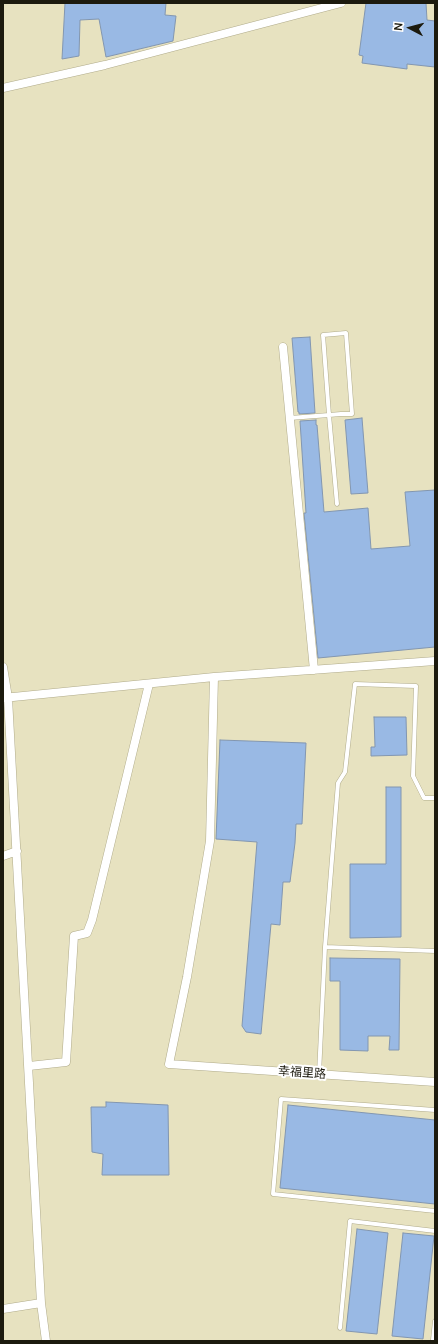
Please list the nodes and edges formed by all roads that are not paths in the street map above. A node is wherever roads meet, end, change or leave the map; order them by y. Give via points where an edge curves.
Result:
1 (341, 3) edge
2 (3, 88) edge
3 (283, 347) dead end
4 (329, 415) junction
5 (290, 418) junction
6 (337, 504) dead end
7 (435, 661) edge
8 (3, 667) edge
9 (314, 670) junction
10 (214, 677) junction
11 (150, 684) junction
12 (6, 698) edge
13 (435, 798) edge
14 (17, 851) junction
15 (3, 856) edge
16 (325, 947) junction
17 (435, 951) edge
18 (29, 1066) junction
19 (319, 1074) junction
20 (435, 1082) edge
21 (435, 1110) edge
22 (435, 1211) edge
23 (435, 1231) edge
24 (41, 1303) junction
25 (3, 1309) edge
26 (435, 1321) edge
27 (340, 1328) dead end
28 (433, 1340) edge
29 (46, 1341) edge

1 - 2 street via 105,65
3 - 5 street
4 - 4 lane via 352,414 346,333 322,335
4 - 5 lane
4 - 6 lane
5 - 9 street
7 - 9 street
8 - 12 street
9 - 10 street
10 - 11 street
10 - 19 street, 幸福里路 via 210,841 169,1064
11 - 12 street
11 - 18 street via 92,920 87,933 74,936 66,1062
12 - 14 street
13 - 16 lane via 424,798 413,776 416,686 355,684 345,772 338,783
14 - 15 street
14 - 18 street
16 - 17 lane
16 - 19 lane
18 - 24 street
19 - 20 street, 幸福里路
21 - 22 lane via 282,1099 274,1194
23 - 27 lane via 350,1221
24 - 25 street
24 - 29 street
26 - 28 lane

